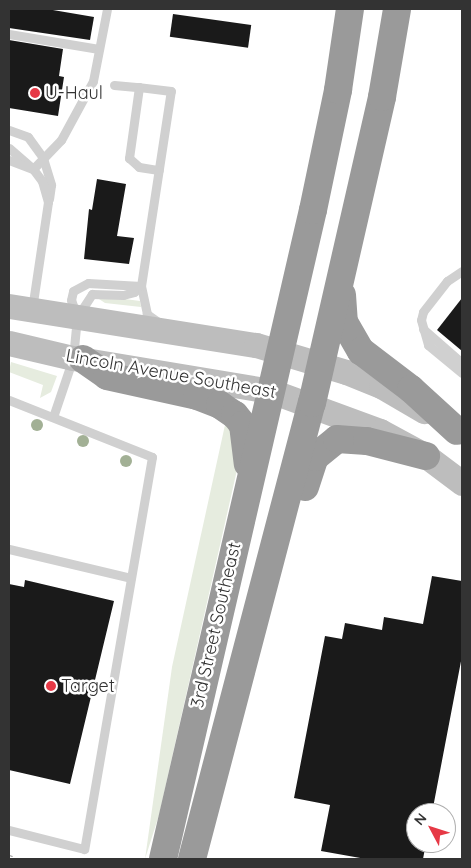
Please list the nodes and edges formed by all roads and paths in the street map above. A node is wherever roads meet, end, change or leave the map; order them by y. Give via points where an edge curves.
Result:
1 (107, 9) edge
2 (350, 9) edge
3 (397, 9) edge
4 (9, 34) edge
5 (99, 49) junction
6 (114, 85) dead end
7 (139, 87) junction
8 (9, 130) edge
9 (9, 148) edge
10 (43, 158) junction
11 (9, 160) edge
12 (33, 169) junction
13 (159, 170) junction
14 (48, 202) junction
15 (343, 264) junction
16 (462, 271) edge
17 (141, 286) junction
18 (20, 308) edge
19 (77, 317) junction
20 (423, 329) junction
21 (170, 331) junction
22 (9, 343) edge
23 (281, 352) junction
24 (78, 359) junction
25 (321, 363) junction
26 (462, 363) edge
27 (462, 373) edge
28 (272, 390) junction
29 (9, 400) edge
30 (312, 403) junction
31 (53, 417) junction
32 (460, 433) edge
33 (426, 456) junction
34 (250, 477) junction
35 (462, 483) edge
36 (9, 549) edge
37 (131, 578) junction
38 (253, 620) junction
39 (9, 830) edge
40 (163, 859) edge
41 (192, 859) edge

1 - 5 lane
2 - 23 highway, 3rd Street Southeast via 338,90
3 - 15 highway via 382,97
4 - 5 lane
5 - 10 lane via 93,81 61,140
6 - 7 lane
7 - 13 lane via 129,158 139,168
7 - 13 lane via 171,91
8 - 10 lane via 28,137
9 - 12 lane
10 - 12 lane
10 - 14 lane via 51,186
11 - 12 lane
12 - 14 lane via 42,181
13 - 17 lane
14 - 18 lane
15 - 25 highway, 3rd Street Southeast
15 - 32 highway via 341,309 351,338 362,351 411,388
16 - 20 lane via 453,275 423,312
17 - 19 lane via 123,295 92,294
17 - 19 lane via 79,285 73,290 71,300
17 - 21 lane via 147,314
18 - 19 street
19 - 21 street
19 - 24 lane
20 - 26 lane
20 - 27 lane via 428,344
21 - 23 street
22 - 24 street, Lincoln Avenue Southeast
23 - 25 street
23 - 28 highway, 3rd Street Southeast
24 - 28 street, Lincoln Avenue Southeast
24 - 31 lane
24 - 34 highway via 107,376 197,396 236,415 242,426
25 - 30 highway, 3rd Street Southeast
25 - 32 street via 381,386
28 - 30 street, Lincoln Avenue Southeast
28 - 34 highway, 3rd Street Southeast
29 - 31 lane
30 - 33 street, Lincoln Avenue Southeast via 380,431
30 - 38 highway, 3rd Street Southeast
31 - 37 lane via 152,456
33 - 35 street, Lincoln Avenue Southeast
33 - 38 highway via 367,441 337,439 321,449 310,467 277,583
34 - 40 highway, 3rd Street Southeast
36 - 37 lane
37 - 39 lane via 84,848
38 - 41 highway, 3rd Street Southeast

